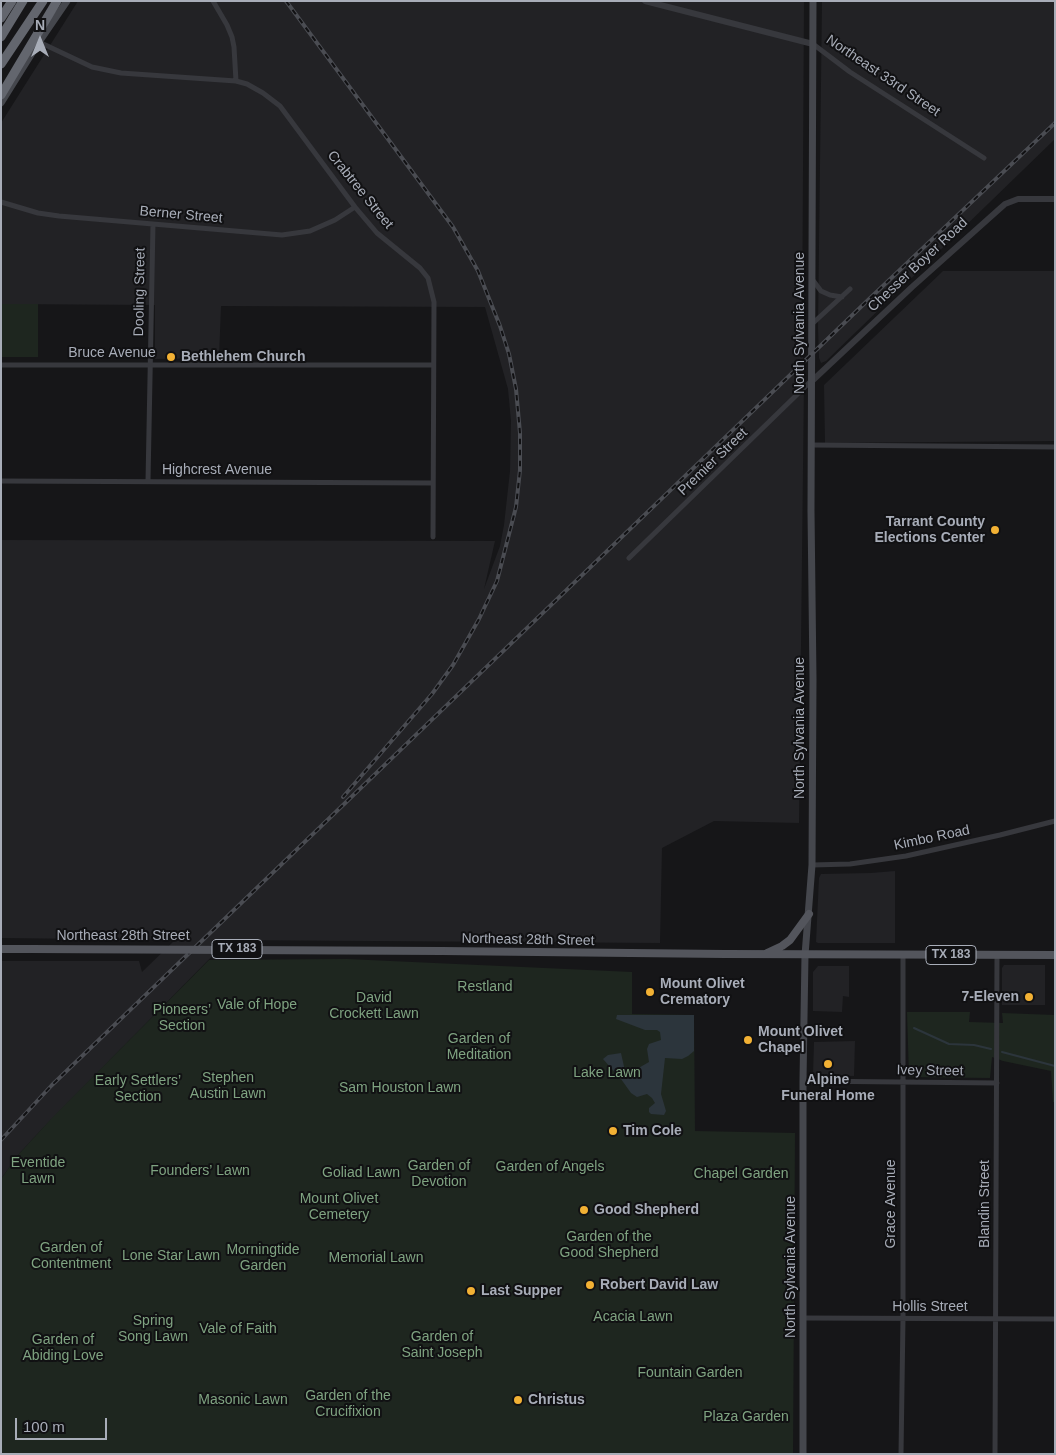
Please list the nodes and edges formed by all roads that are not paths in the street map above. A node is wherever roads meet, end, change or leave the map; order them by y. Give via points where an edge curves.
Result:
1 (12, 1) edge
2 (23, 1) edge
3 (43, 1) edge
4 (57, 1) edge
5 (67, 1) edge
6 (213, 1) edge
7 (645, 1) edge
8 (813, 1) edge
9 (1, 18) edge
10 (1, 37) edge
11 (39, 42) junction
12 (813, 44) junction
13 (1, 64) edge
14 (236, 81) junction
15 (1, 95) edge
16 (1, 103) edge
17 (984, 158) dead end
18 (1055, 200) edge
19 (1, 202) edge
20 (355, 207) junction
21 (153, 224) junction
22 (812, 278) junction
23 (850, 290) dead end
24 (842, 297) junction
25 (812, 324) junction
26 (1, 364) edge
27 (150, 364) junction
28 (434, 365) junction
29 (812, 381) junction
30 (812, 445) junction
31 (1055, 447) edge
32 (1, 481) edge
33 (148, 481) junction
34 (433, 483) junction
35 (433, 537) dead end
36 (628, 558) dead end
37 (1055, 820) edge
38 (812, 865) junction
39 (809, 914) junction
40 (1, 949) edge
41 (764, 954) junction
42 (806, 954) junction
43 (902, 955) junction
44 (996, 955) junction
45 (1055, 955) edge
46 (803, 1081) junction
47 (902, 1082) junction
48 (996, 1083) junction
49 (804, 1318) junction
50 (903, 1318) junction
51 (996, 1318) junction
52 (1055, 1319) edge
53 (803, 1454) edge
54 (901, 1454) edge
55 (995, 1454) edge

1 - 9 highway
2 - 10 highway
3 - 13 highway
4 - 15 highway
5 - 11 main road
6 - 14 street via 232,37
7 - 12 street, Northeast 33rd Street
8 - 12 main road, North Sylvania Avenue
11 - 14 street, Crabtree Street via 92,67 121,73
11 - 16 main road
12 - 17 street, Northeast 33rd Street via 850,72
12 - 22 main road, North Sylvania Avenue
14 - 20 street, Crabtree Street via 263,93 280,106
18 - 29 street, Chesser Boyer Road via 1018,199 1005,204
19 - 21 street, Berner Street via 58,216
20 - 21 street, Berner Street via 323,226 292,235
20 - 28 street, Crabtree Street via 378,233 428,278 434,302
21 - 27 street, Dooling Street
22 - 24 street via 821,291
22 - 25 main road, North Sylvania Avenue
23 - 24 street
24 - 25 street
25 - 29 main road, North Sylvania Avenue
26 - 27 street, Bruce Avenue
27 - 28 street, Bruce Avenue
27 - 33 street, Dooling Street
28 - 34 street, Crabtree Street
29 - 30 main road, North Sylvania Avenue
29 - 36 street, Premier Street
30 - 31 street
30 - 38 main road, North Sylvania Avenue
32 - 33 street, Highcrest Avenue
33 - 34 street, Highcrest Avenue
34 - 35 street, Crabtree Street
37 - 38 street, Kimbo Road via 906,856 850,864
38 - 39 main road, North Sylvania Avenue
39 - 41 main road via 790,940
39 - 42 main road, North Sylvania Avenue
40 - 41 main road, Northeast 28th Street / TX 183, bridge
41 - 42 main road, Northeast 28th Street / TX 183
42 - 43 main road, Northeast 28th Street / TX 183
42 - 46 main road, North Sylvania Avenue
43 - 44 main road, Northeast 28th Street / TX 183
43 - 47 street, Grace Avenue
44 - 45 main road, Northeast 28th Street / TX 183
44 - 48 street, Blandin Street
46 - 47 street, Ivey Street
46 - 49 main road, North Sylvania Avenue
47 - 48 street, Ivey Street
47 - 50 street, Grace Avenue
48 - 51 street, Blandin Street
49 - 50 street, Hollis Street
49 - 53 main road, North Sylvania Avenue
50 - 51 street, Hollis Street
50 - 54 street, Grace Avenue
51 - 52 street, Hollis Street
51 - 55 street, Blandin Street

